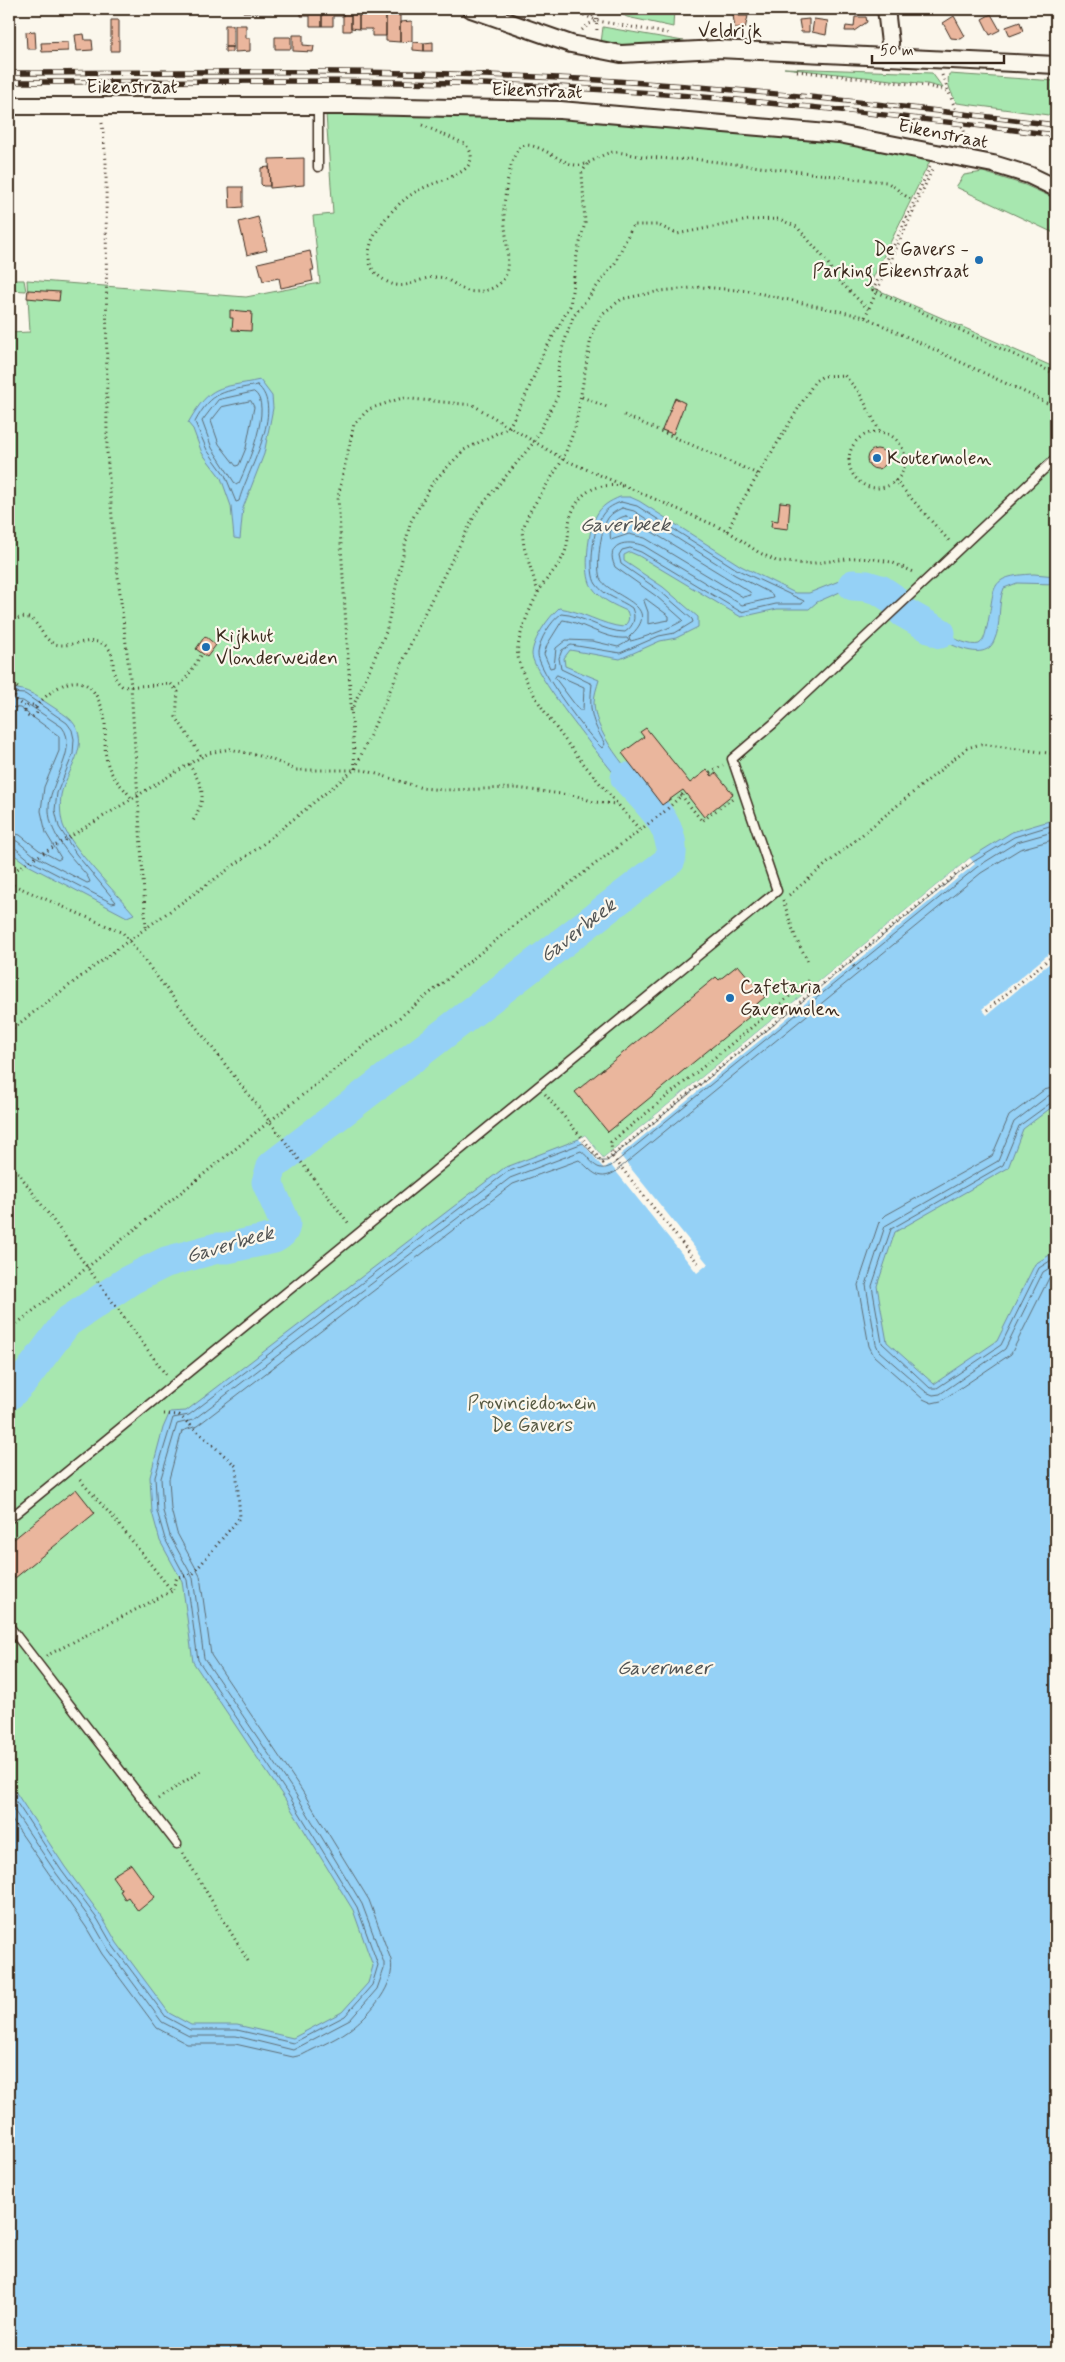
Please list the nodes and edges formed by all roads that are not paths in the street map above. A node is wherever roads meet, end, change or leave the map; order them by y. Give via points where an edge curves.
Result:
1 (471, 9) edge
2 (886, 9) edge
3 (888, 57) junction
4 (1056, 65) edge
5 (9, 106) edge
6 (318, 107) junction
7 (318, 167) dead end
8 (1056, 188) edge
9 (1056, 458) edge
10 (9, 1519) edge
11 (9, 1626) edge
12 (177, 1844) road end

1 - 3 street, Veldrijk via 571,44 621,54 718,49
2 - 3 street via 890,43
3 - 4 street, Veldrijk
5 - 6 street, Eikenstraat
6 - 7 lane
6 - 8 street, Eikenstraat via 560,110 839,134 993,164
9 - 10 lane via 732,759 778,891
11 - 12 lane

